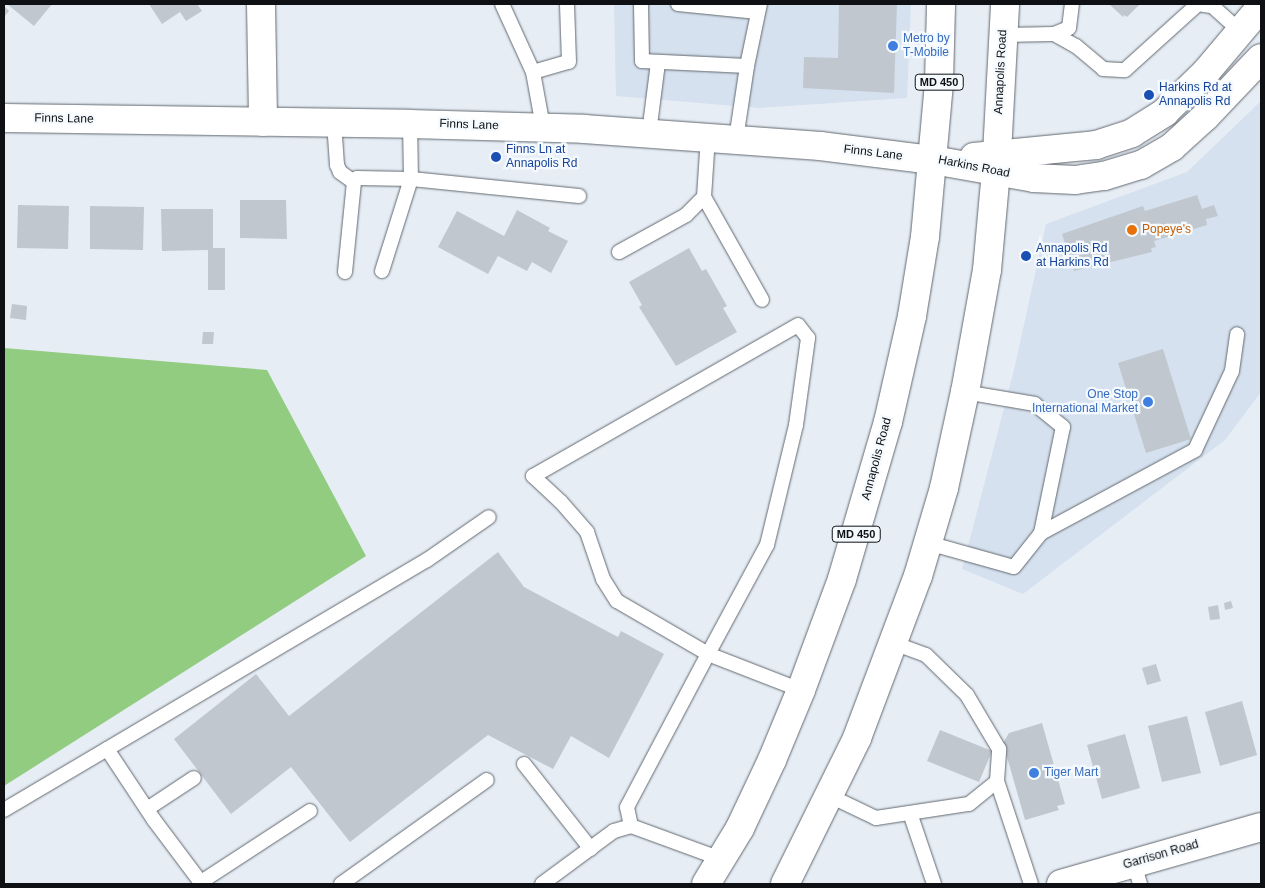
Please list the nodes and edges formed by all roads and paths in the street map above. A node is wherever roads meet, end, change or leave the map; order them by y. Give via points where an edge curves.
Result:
1 (261, 4) edge
2 (502, 4) edge
3 (568, 4) edge
4 (641, 4) edge
5 (678, 4) edge
6 (941, 4) edge
7 (1005, 4) edge
8 (1072, 4) edge
9 (1210, 5) edge
10 (1261, 7) edge
11 (759, 8) edge
12 (1240, 31) junction
13 (1054, 34) junction
14 (1003, 35) junction
15 (1261, 58) edge
16 (658, 62) junction
17 (747, 66) junction
18 (533, 72) junction
19 (4, 118) edge
20 (263, 122) junction
21 (334, 122) junction
22 (410, 124) junction
23 (543, 127) junction
24 (649, 133) junction
25 (708, 137) junction
26 (736, 139) junction
27 (933, 160) junction
28 (996, 163) junction
29 (411, 180) junction
30 (354, 182) junction
31 (579, 196) dead end
32 (704, 197) junction
33 (619, 252) dead end
34 (382, 271) dead end
35 (345, 272) dead end
36 (762, 300) dead end
37 (1236, 334) dead end
38 (965, 392) junction
39 (488, 517) dead end
40 (1041, 533) junction
41 (928, 543) junction
42 (893, 643) junction
43 (708, 654) junction
44 (801, 690) junction
45 (107, 749) junction
46 (524, 764) dead end
47 (194, 778) dead end
48 (487, 780) dead end
49 (997, 781) junction
50 (830, 796) junction
51 (4, 810) edge
52 (147, 810) junction
53 (310, 811) dead end
54 (910, 813) junction
55 (631, 826) junction
56 (1261, 827) edge
57 (591, 849) junction
58 (721, 859) junction
59 (1137, 874) edge
60 (201, 883) edge
61 (341, 884) edge
62 (542, 884) edge
63 (706, 884) edge
64 (785, 884) edge
65 (934, 884) edge
66 (1031, 884) edge
67 (1061, 884) edge

1 - 20 street
2 - 18 lane
3 - 18 lane via 569,62
4 - 16 lane via 642,61
5 - 11 lane
6 - 27 street, Annapolis Road / MD 450
7 - 14 street, Annapolis Road
8 - 13 lane via 1069,28
9 - 12 lane
9 - 13 lane via 1198,4 1125,70 1103,69 1076,46
10 - 12 street, Harkins Road
11 - 17 lane
12 - 28 street, Harkins Road via 1206,72 1165,112 1132,133 1096,145
13 - 14 lane
14 - 28 street, Annapolis Road
15 - 28 street, Harkins Road via 1172,147 1141,165 1104,176 1075,180 1034,178
16 - 17 lane
16 - 24 lane
17 - 26 lane
18 - 23 lane
19 - 20 street, Finns Lane
20 - 21 street, Finns Lane
21 - 22 street, Finns Lane
21 - 30 lane via 337,164 340,172
22 - 23 street, Finns Lane
22 - 29 lane
23 - 24 street, Finns Lane
24 - 25 street, Finns Lane
25 - 26 street, Finns Lane
25 - 32 lane
26 - 27 street, Finns Lane
27 - 28 street, Harkins Road
27 - 44 street, Annapolis Road / MD 450 via 912,316 888,422 842,579
28 - 38 street, Annapolis Road via 987,270
29 - 30 lane via 357,178
29 - 31 lane
29 - 34 lane
30 - 35 lane
32 - 33 lane via 686,215
32 - 36 lane
37 - 40 lane via 1232,371 1195,450
38 - 40 lane via 1035,404 1063,427
38 - 41 street, Annapolis Road
39 - 45 lane via 427,560
40 - 41 lane via 1014,567
41 - 42 street, Annapolis Road
42 - 49 lane via 926,655 967,695 1000,749
42 - 50 street, Annapolis Road via 857,738
43 - 43 lane via 766,545 796,425 808,338 798,325 532,476 587,532 603,578 617,601
43 - 44 lane
43 - 55 lane via 627,807
44 - 58 street, Annapolis Road / MD 450 via 748,811
45 - 51 lane
45 - 52 lane
46 - 57 lane
47 - 52 lane
48 - 61 lane
49 - 54 lane via 970,804
49 - 66 lane
50 - 54 lane via 876,818
50 - 64 street, Annapolis Road
52 - 60 lane
53 - 60 lane
54 - 65 lane
55 - 57 lane via 614,831
55 - 58 lane
56 - 59 street, Garrison Road
57 - 62 lane
58 - 63 street, Annapolis Road / MD 450
59 - 67 street, Garrison Road

